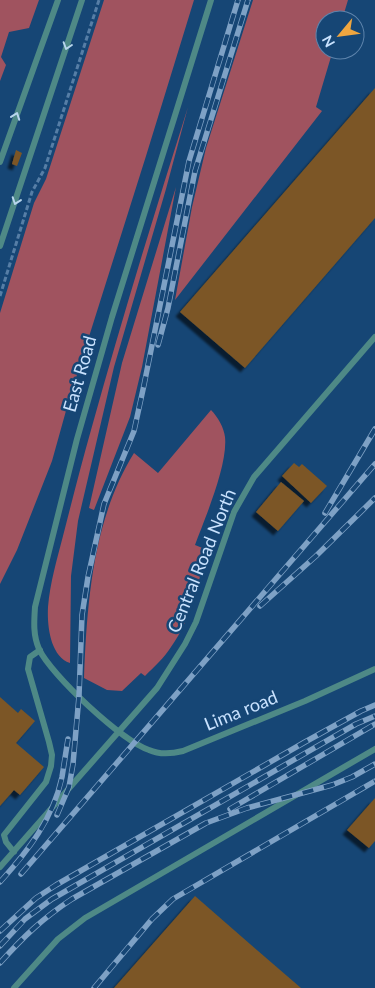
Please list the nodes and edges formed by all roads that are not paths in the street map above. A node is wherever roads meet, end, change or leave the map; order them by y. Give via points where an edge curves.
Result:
1 (58, 0) edge
2 (82, 0) edge
3 (211, 0) edge
4 (0, 162) edge
5 (0, 246) edge
6 (375, 337) edge
7 (40, 650) junction
8 (375, 669) edge
9 (119, 732) junction
10 (375, 749) edge
11 (14, 852) junction
12 (0, 867) edge
13 (14, 988) edge

4 -> 1 lane
2 -> 5 lane
3 - 7 lane, East Road via 77,439 35,607 34,628
6 - 9 lane, Central Road North via 254,477 234,512 196,622 185,644 157,688
7 - 9 lane, East Road via 61,679
7 - 11 lane via 30,657 28,669 49,742 51,766 46,782 4,835
8 - 9 lane, Lima road via 305,701 171,754 148,750
9 - 11 lane, Central Road North
10 - 13 lane via 86,918 58,939
11 - 12 lane, Central Road North

